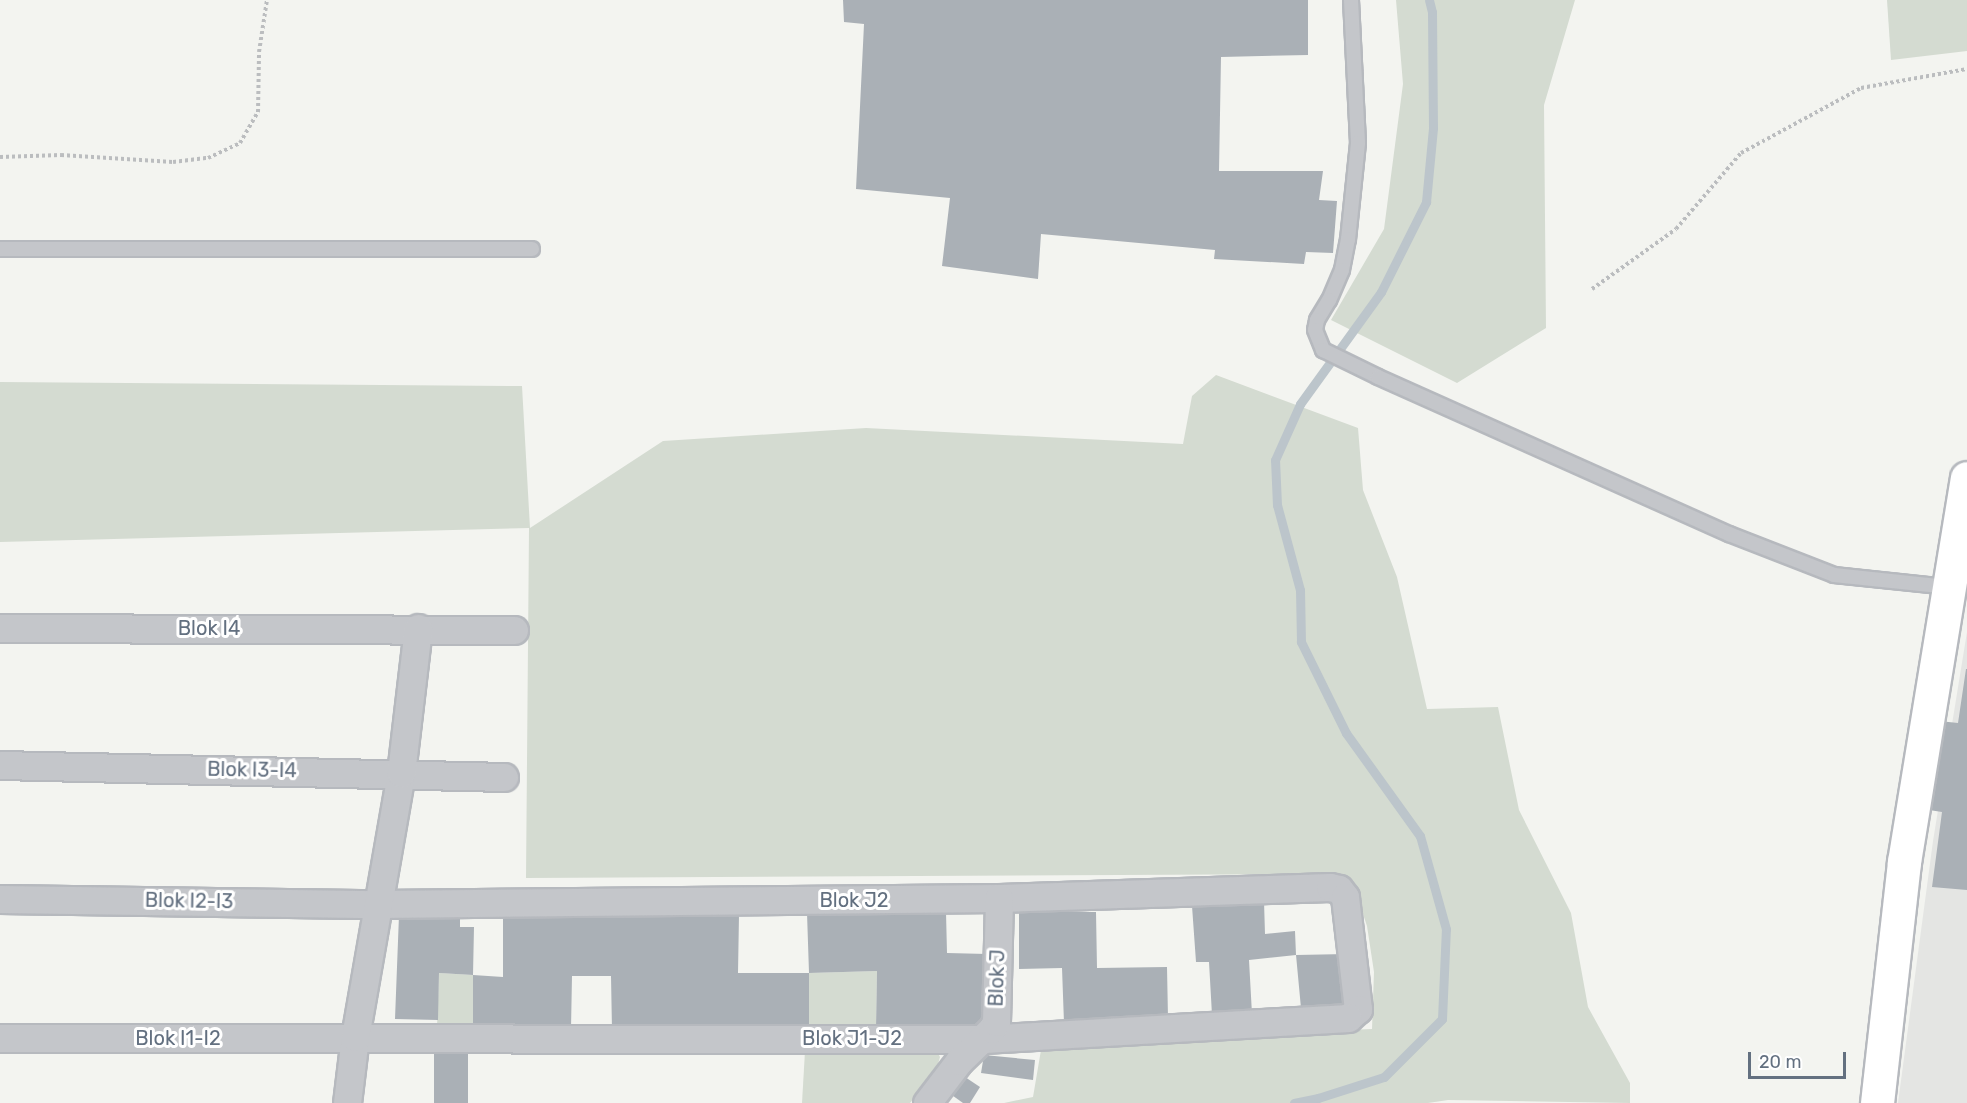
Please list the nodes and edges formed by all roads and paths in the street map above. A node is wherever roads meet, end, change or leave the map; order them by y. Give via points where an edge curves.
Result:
1 (267, 0) edge
2 (1351, 0) edge
3 (1967, 69) edge
4 (0, 157) edge
5 (0, 249) edge
6 (532, 249) dead end
7 (1592, 289) dead end
8 (1967, 478) edge
9 (1951, 588) junction
10 (0, 628) edge
11 (418, 628) junction
12 (514, 630) dead end
13 (0, 765) edge
14 (401, 773) junction
15 (504, 777) dead end
16 (999, 898) junction
17 (0, 899) edge
18 (378, 904) junction
19 (1348, 1018) joint
20 (355, 1037) junction
21 (0, 1038) edge
22 (980, 1039) junction
23 (347, 1103) edge
24 (927, 1103) edge
25 (1877, 1103) edge

1 - 4 path via 259,52 258,112 240,143 208,158 173,162 61,155
2 - 9 lane via 1358,143 1342,270 1315,330 1323,350 1729,534 1834,575
3 - 7 path via 1862,88 1741,153 1676,229
5 - 6 lane
8 - 9 street
9 - 25 street via 1904,862
10 - 11 street, Blok I4
11 - 12 street, Blok I4
11 - 14 street
13 - 14 street, Blok I3-I4
14 - 15 street, Blok I3-I4
14 - 18 street
16 - 18 street, Blok J2
16 - 19 street, Blok J2 via 1339,889 1345,897 1358,1009
16 - 22 street, Blok J via 996,1022
17 - 18 street, Blok I2-I3
18 - 20 street
19 - 22 street, Blok J1-J2
20 - 21 street, Blok I1-I2
20 - 22 street, Blok J1-J2
20 - 23 street
22 - 24 street, Blok J

